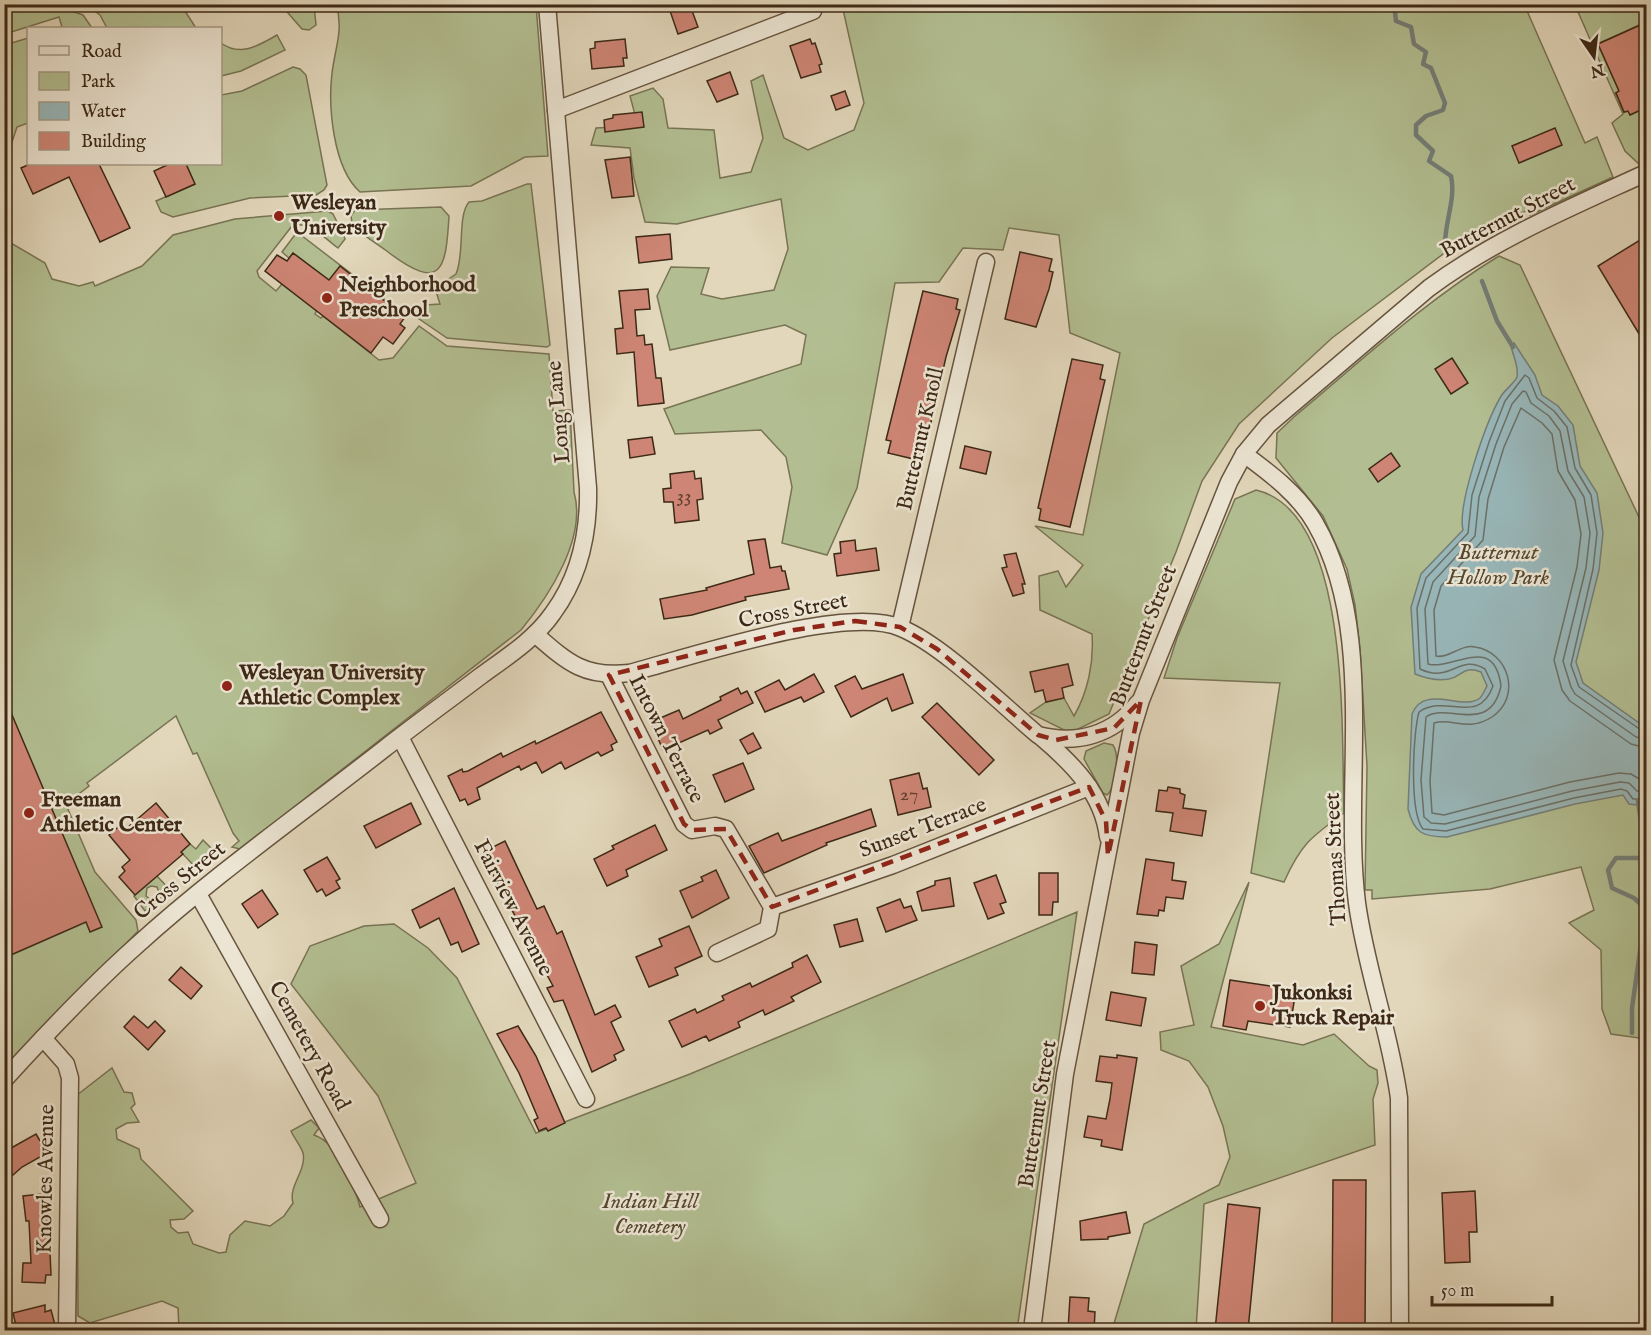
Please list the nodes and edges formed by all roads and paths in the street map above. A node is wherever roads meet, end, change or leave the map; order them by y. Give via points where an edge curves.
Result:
1 (547, 4) edge
2 (813, 11) dead end
3 (556, 110) junction
4 (1647, 173) edge
5 (986, 262) dead end
6 (1244, 454) junction
7 (900, 627) junction
8 (535, 634) junction
9 (609, 675) junction
10 (1141, 700) junction
11 (1038, 735) junction
12 (400, 737) junction
13 (1089, 786) junction
14 (1108, 856) junction
15 (198, 894) junction
16 (772, 907) junction
17 (717, 953) dead end
18 (43, 1038) junction
19 (4, 1080) edge
20 (586, 1099) dead end
21 (380, 1219) dead end
22 (67, 1330) edge
23 (1032, 1330) edge
24 (1400, 1330) edge

1 - 3 street, Long Lane
2 - 3 street
3 - 8 street, Long Lane via 588,513 580,559 572,578 553,613
4 - 6 street, Butternut Street via 1514,235 1455,269 1296,399 1268,424
5 - 7 street, Butternut Knoll
6 - 10 street, Butternut Street via 1216,510
6 - 24 street, Thomas Street via 1273,475 1314,521 1336,571 1343,600 1352,683 1357,902 1399,1098
7 - 9 street, Cross Street via 877,621 828,623
7 - 11 street, Cross Street via 937,649
8 - 9 street, Cross Street via 573,665
8 - 12 street, Long Lane
9 - 16 street, Intown Terrace via 684,824 692,830 716,826 726,829
10 - 11 street via 1114,728 1094,735 1056,740
10 - 14 street, Butternut Street
11 - 13 street, Cross Street
12 - 15 street, Cross Street
12 - 20 street, Fairview Avenue
13 - 14 street, Cross Street via 1106,821
13 - 16 street, Sunset Terrace via 893,865
14 - 23 street, Butternut Street via 1065,1074
15 - 18 street, Cross Street via 136,945
15 - 21 street, Cemetery Road
16 - 17 street via 768,929
18 - 19 street, Cross Street
18 - 22 street, Knowles Avenue via 70,1074

